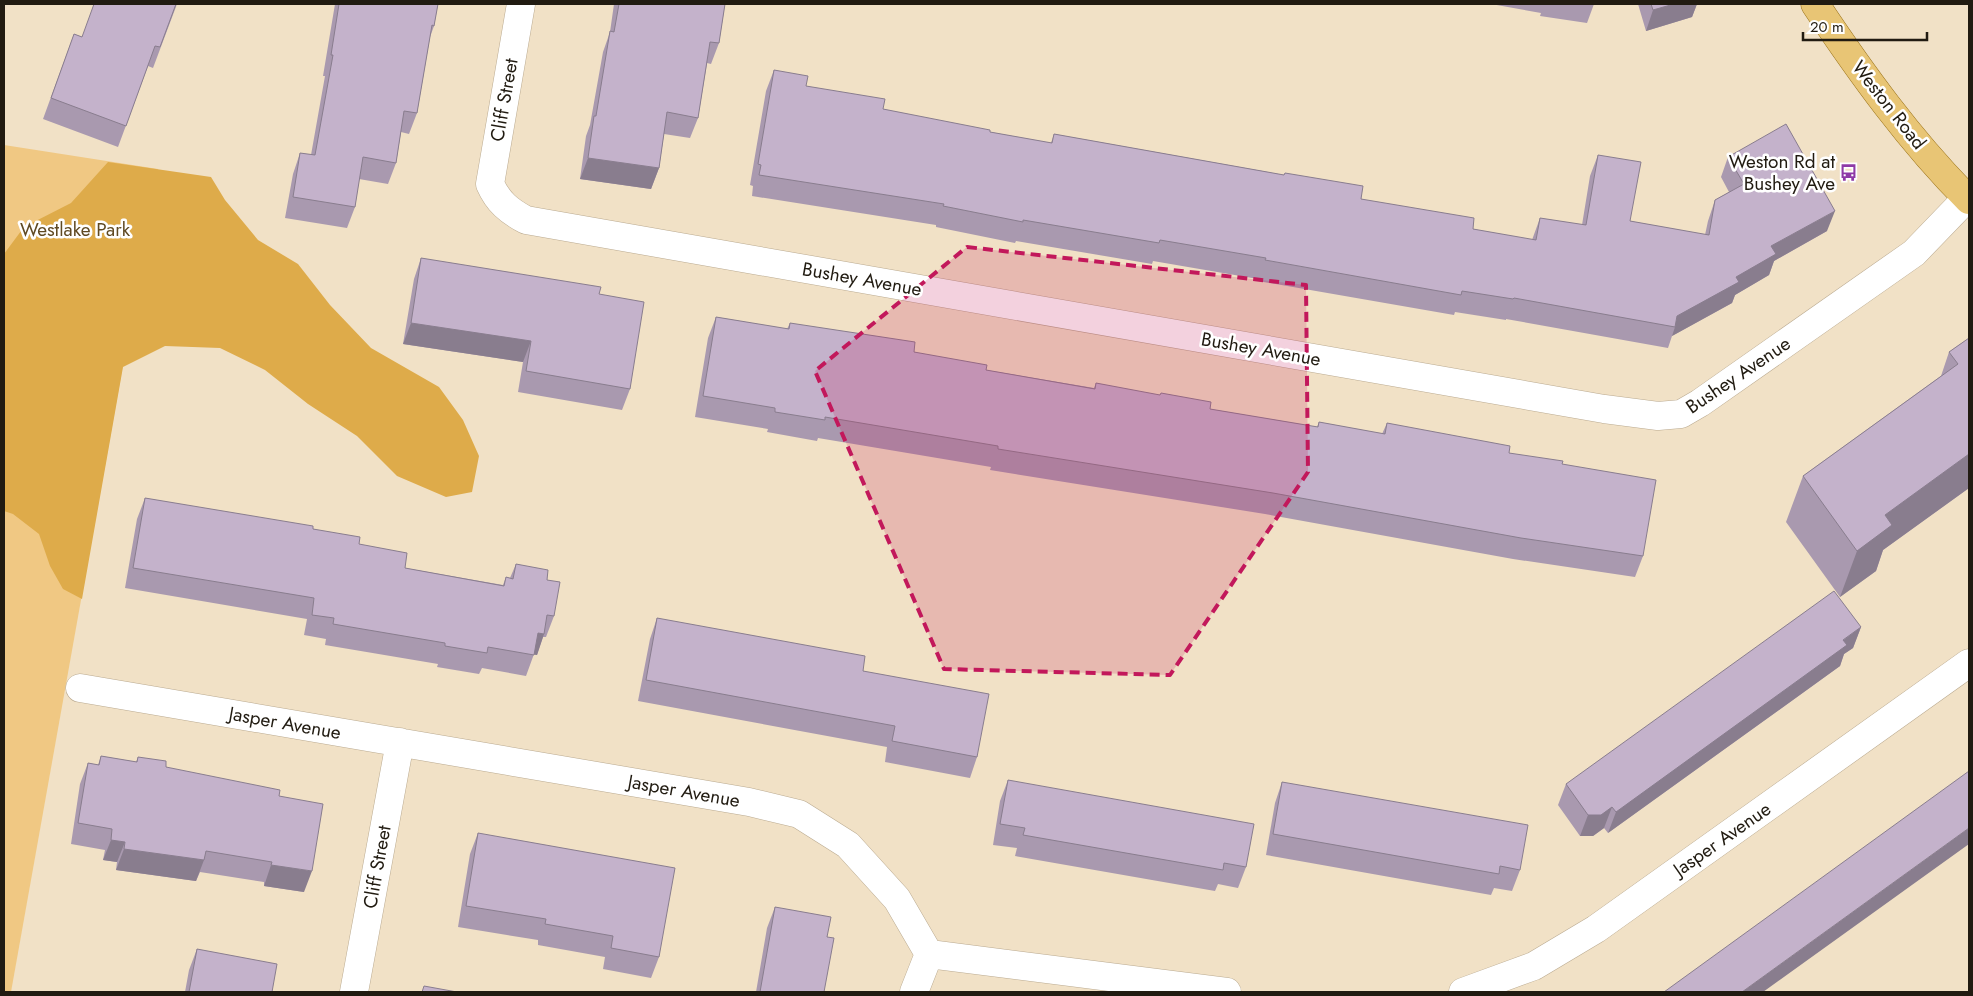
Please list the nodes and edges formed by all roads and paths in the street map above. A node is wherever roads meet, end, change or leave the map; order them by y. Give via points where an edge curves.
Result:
1 (520, 4) edge
2 (1815, 4) edge
3 (495, 195) joint
4 (1968, 199) edge
5 (1969, 664) edge
6 (80, 688) dead end
7 (400, 742) junction
8 (929, 954) junction
9 (354, 992) edge
10 (914, 992) edge
11 (1227, 992) edge
12 (1463, 992) edge

1 - 3 street, Cliff Street via 490,184
2 - 4 main road, Weston Road via 1886,104
3 - 4 street, Bushey Avenue via 508,210 526,220 1658,416 1681,414 1700,403 1914,254
5 - 12 street, Jasper Avenue via 1596,929 1534,966
6 - 7 street, Jasper Avenue
7 - 8 street, Jasper Avenue via 749,802 799,814 848,845 897,899
7 - 9 street, Cliff Street
8 - 10 street
8 - 11 street

